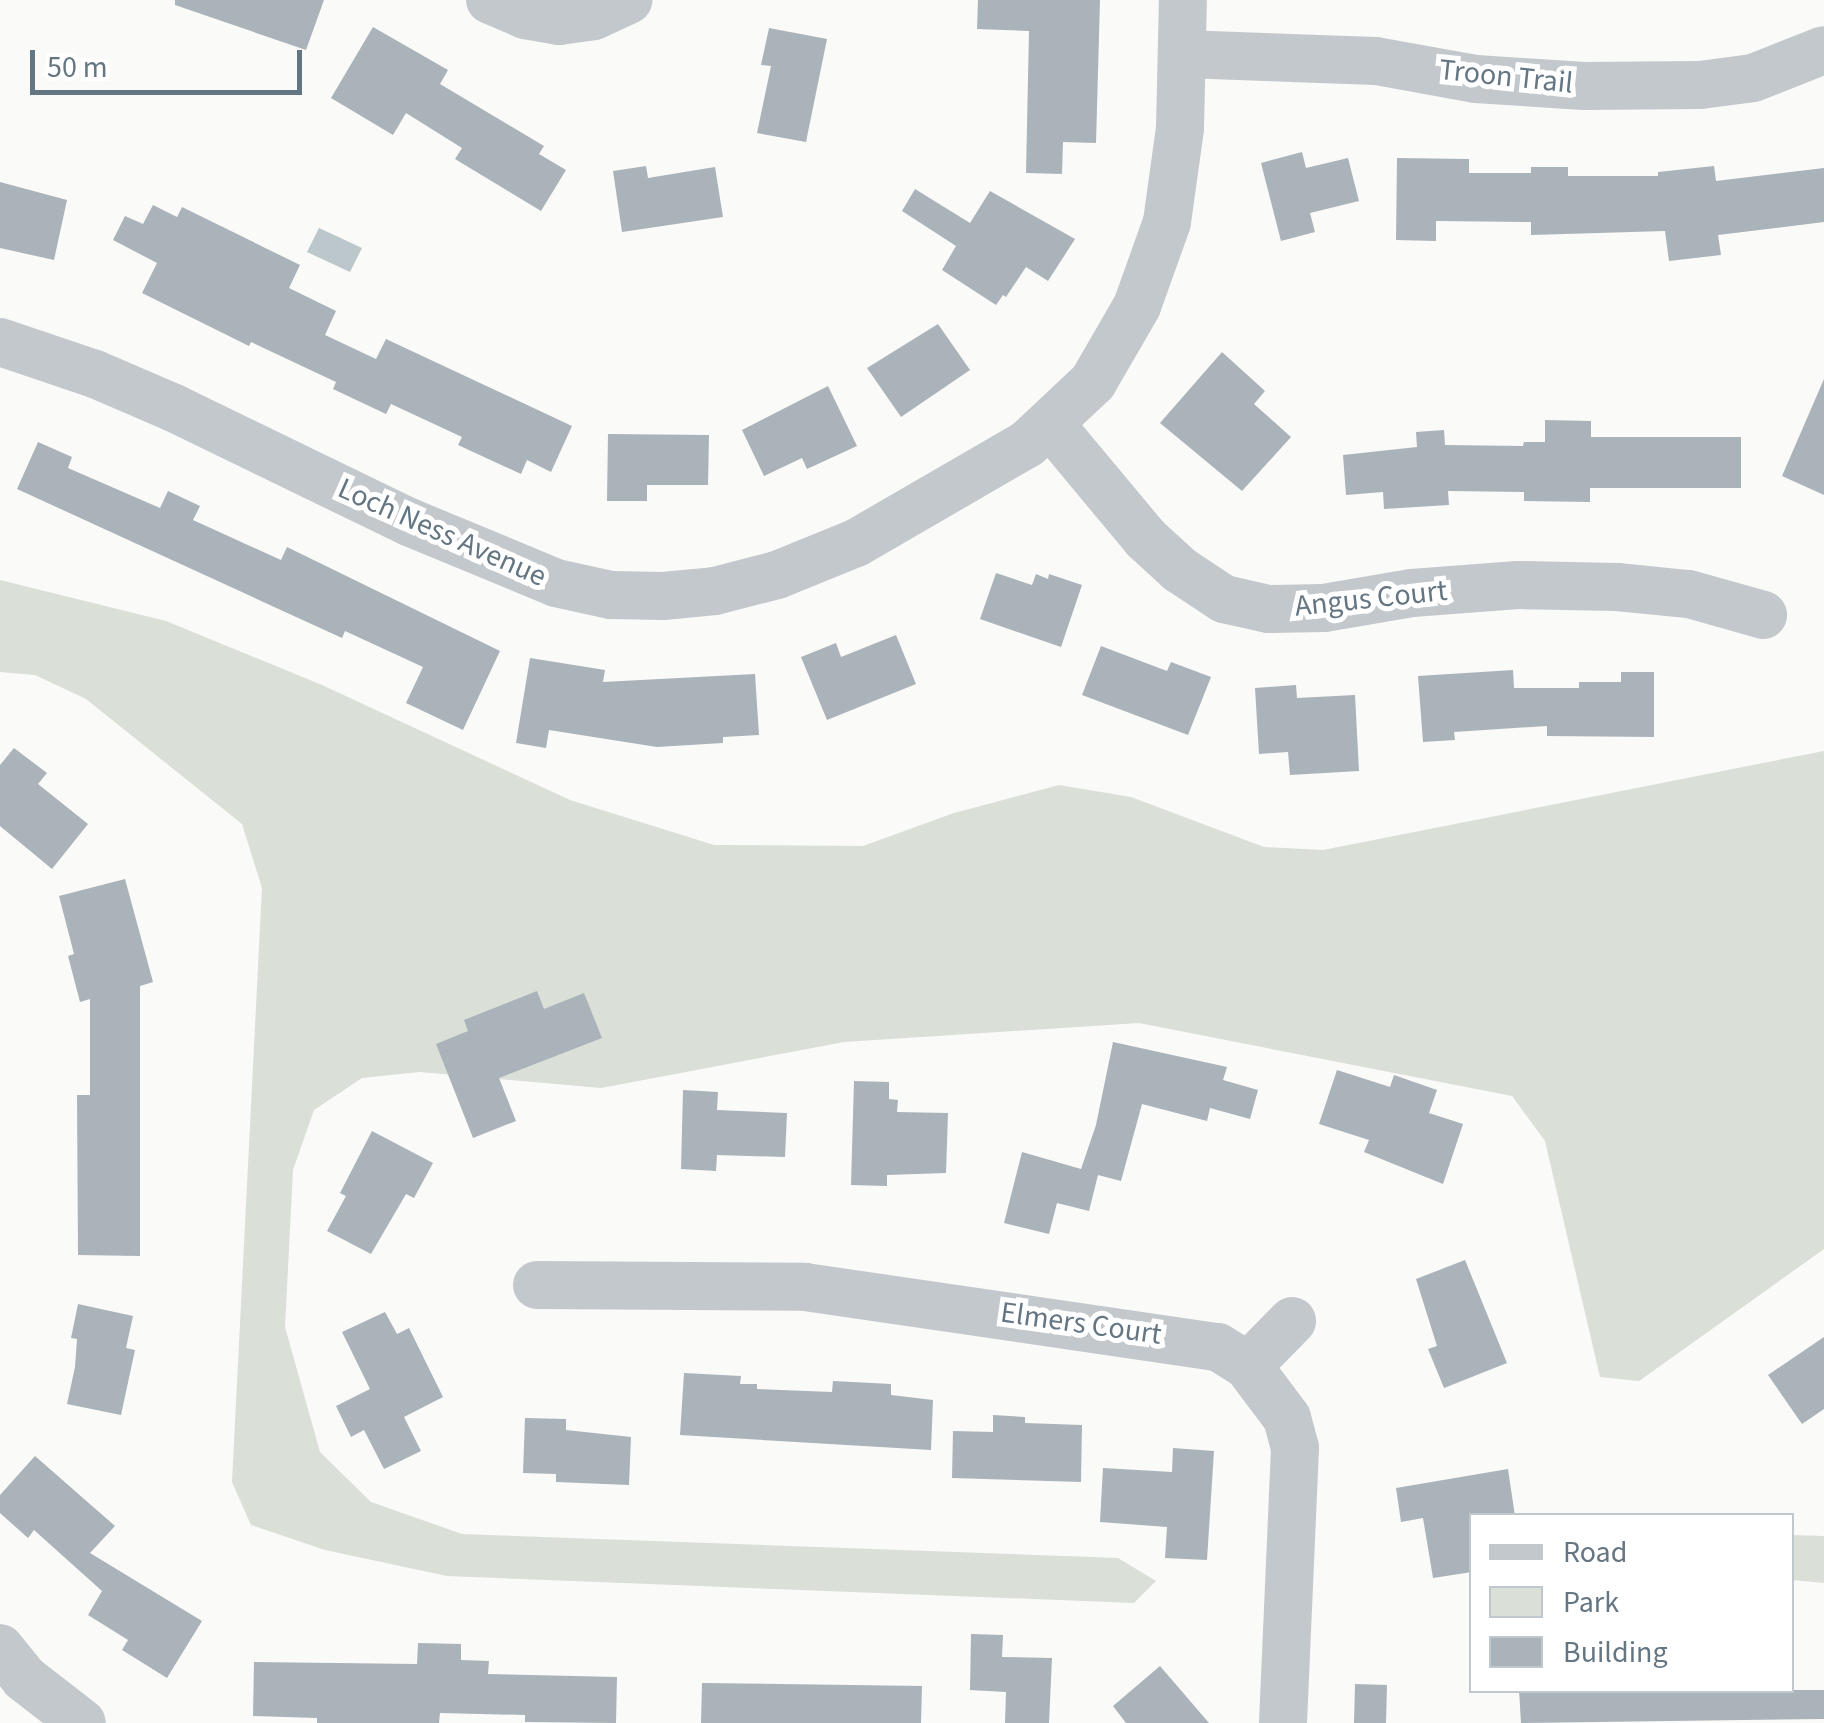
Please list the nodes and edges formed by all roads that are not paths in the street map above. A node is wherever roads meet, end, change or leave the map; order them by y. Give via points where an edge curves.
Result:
1 (490, 0) edge
2 (1183, 0) edge
3 (628, 1) edge
4 (1824, 50) edge
5 (1183, 54) junction
6 (0, 342) edge
7 (1051, 425) junction
8 (1763, 615) dead end
9 (538, 1286) dead end
10 (1292, 1320) dead end
11 (1248, 1366) junction
12 (0, 1648) edge
13 (82, 1723) edge
14 (1284, 1723) edge

1 - 3 street via 560,21
2 - 5 street, Loch Ness Avenue
4 - 5 street, Troon Trail via 1752,78 1680,86 1494,80 1376,61
5 - 7 street, Loch Ness Avenue via 1167,222 1136,306 1102,367
6 - 7 street, Loch Ness Avenue via 174,408 510,566 611,594 715,592 777,575 856,543
7 - 8 street, Angus Court via 1144,538 1224,600 1268,609 1324,608 1501,586 1617,587 1689,594
9 - 11 street, Elmers Court via 805,1286 1188,1340 1218,1347
10 - 11 street
11 - 14 street, Elmers Court via 1287,1418 1295,1448
12 - 13 street via 24,1678

